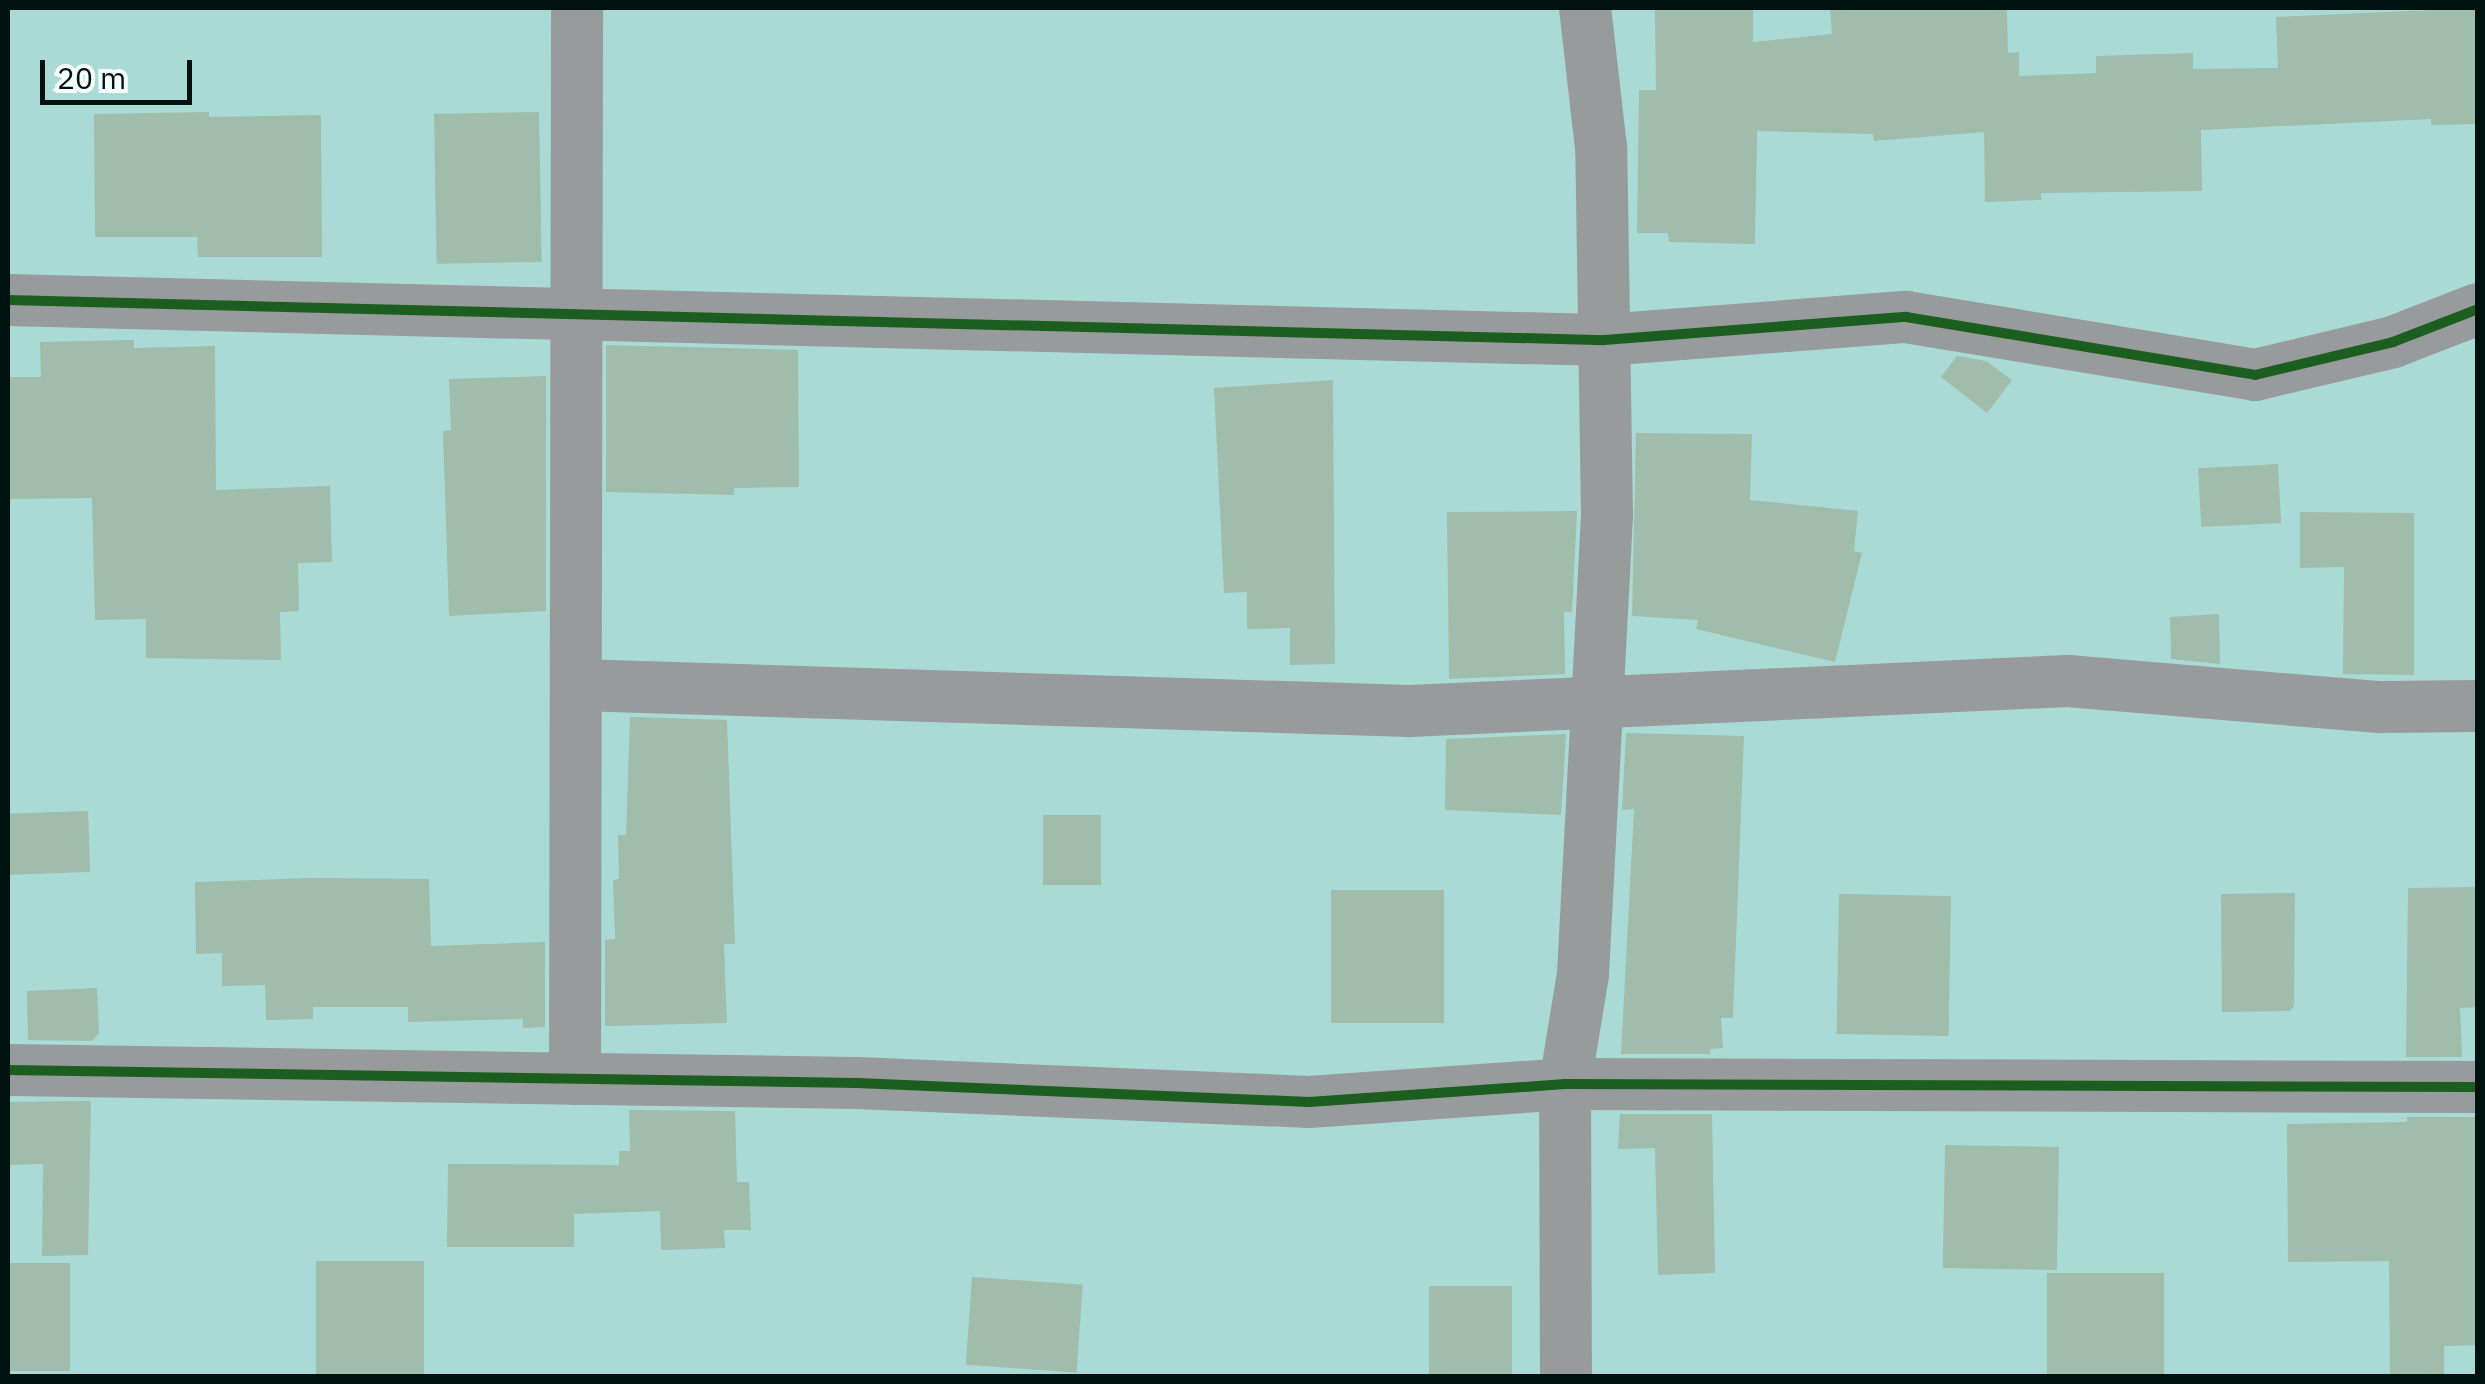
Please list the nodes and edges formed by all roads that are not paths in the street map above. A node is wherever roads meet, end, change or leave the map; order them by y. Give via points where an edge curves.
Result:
1 (576, 8) edge
2 (1585, 8) edge
3 (8, 300) edge
4 (2478, 309) edge
5 (571, 315) junction
6 (1604, 340) junction
7 (578, 685) junction
8 (1598, 698) junction
9 (2478, 706) edge
10 (8, 1070) edge
11 (575, 1079) junction
12 (1566, 1084) junction
13 (2478, 1088) edge
14 (1566, 1376) edge

1 - 5 street
2 - 6 street via 1601,148
3 - 5 street
4 - 6 street via 2393,342 2254,375 1906,317
5 - 6 street
5 - 7 street
6 - 8 street via 1607,515
7 - 8 street via 1410,710
7 - 11 street
8 - 9 street via 2068,681 2380,707
8 - 12 street via 1583,974
10 - 11 street
11 - 12 street via 1309,1102
12 - 13 street
12 - 14 street

